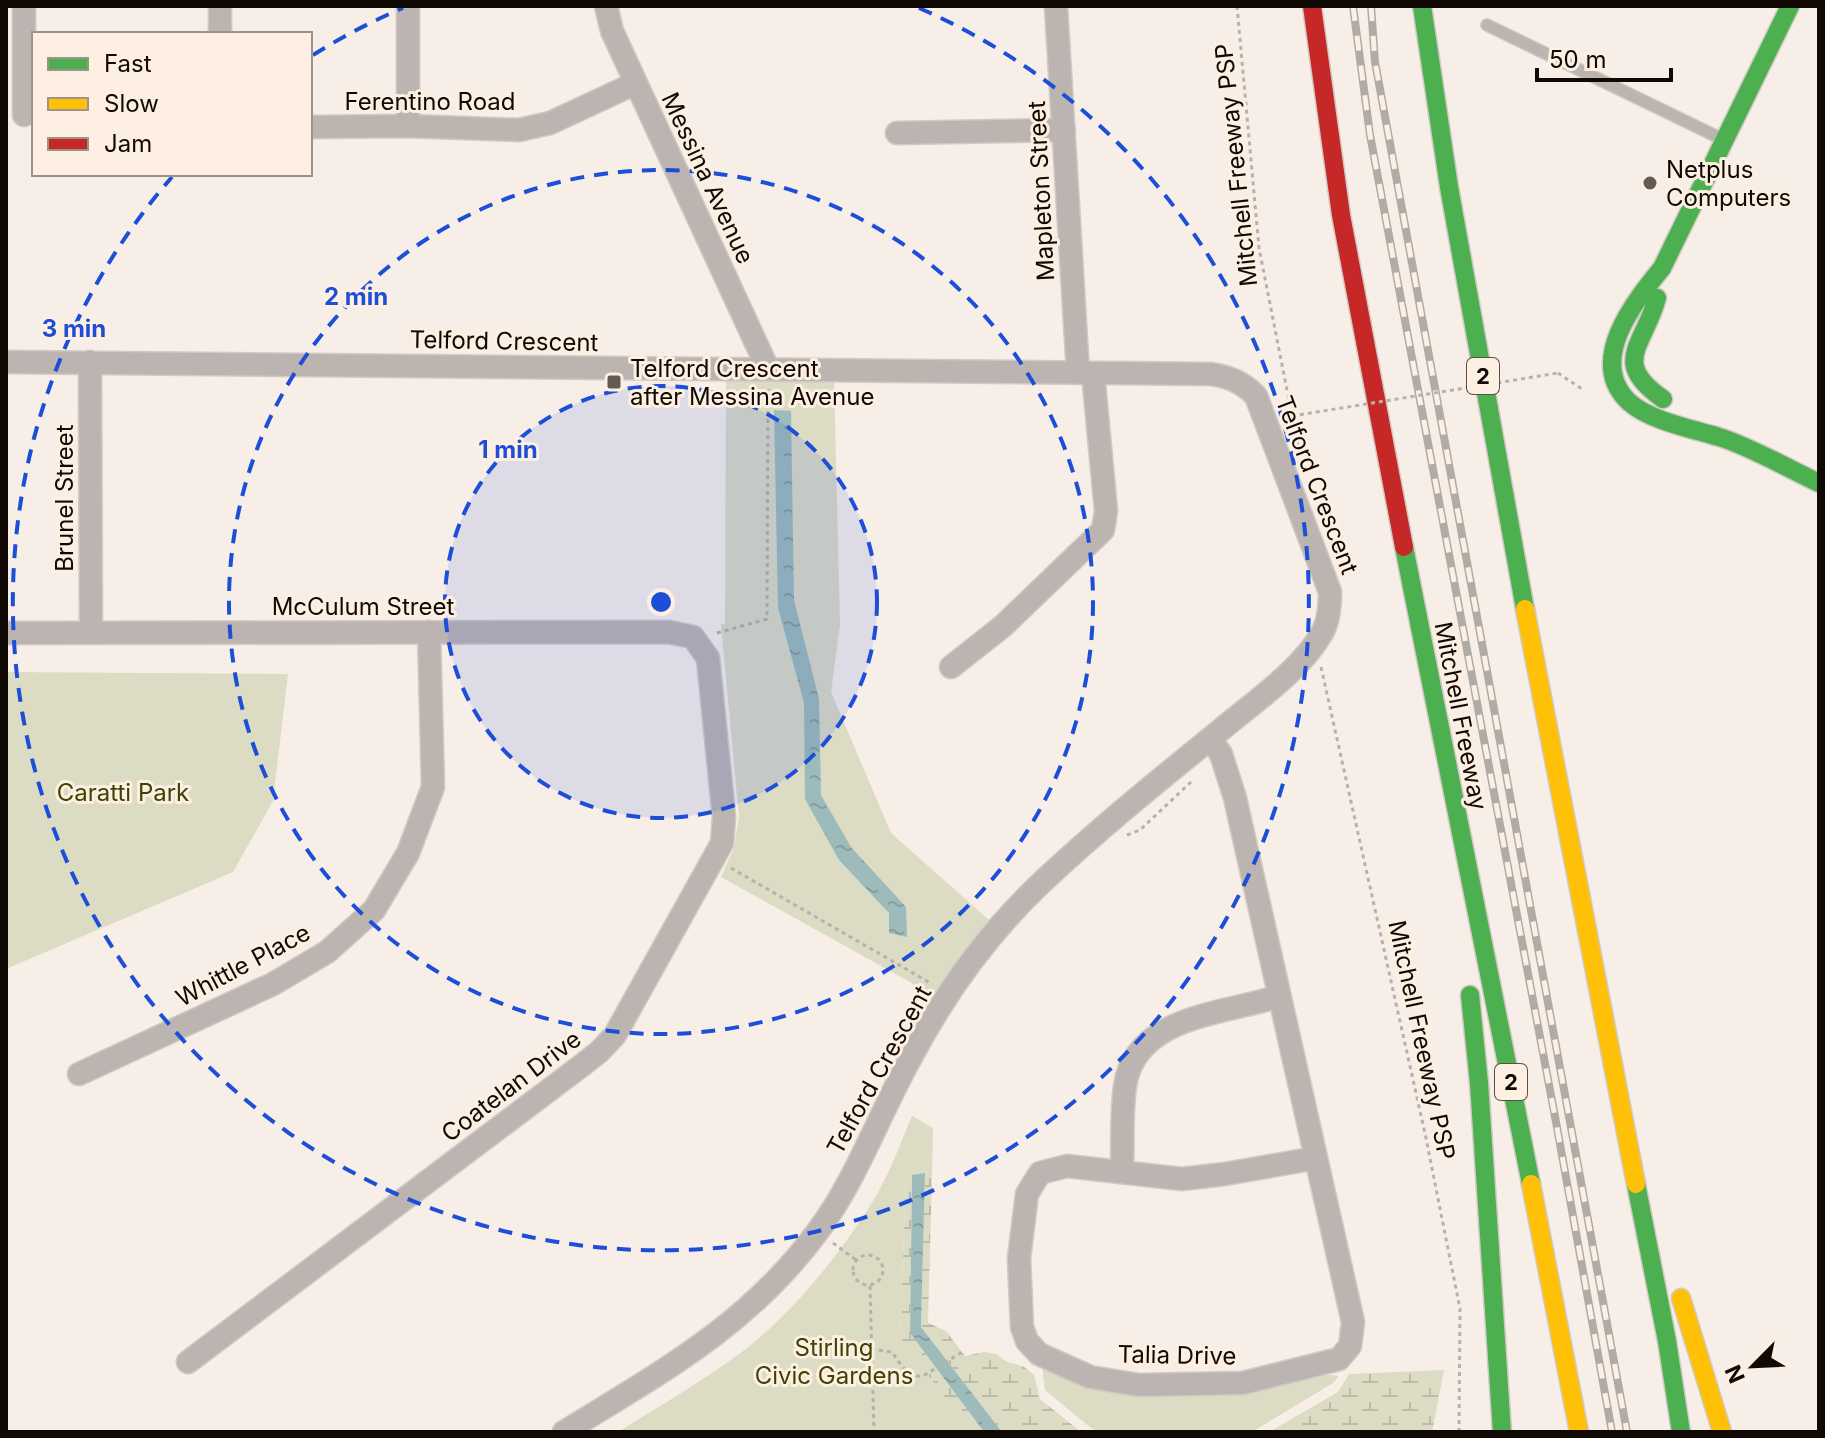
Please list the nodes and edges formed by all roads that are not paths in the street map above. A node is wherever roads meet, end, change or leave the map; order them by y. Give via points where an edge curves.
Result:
1 (24, 6) edge
2 (220, 6) edge
3 (408, 6) edge
4 (606, 6) edge
5 (1056, 6) edge
6 (1312, 6) edge
7 (1422, 6) edge
8 (1790, 6) edge
9 (1487, 25) dead end
10 (220, 32) edge
11 (636, 83) junction
12 (21, 115) edge
13 (408, 126) junction
14 (312, 127) edge
15 (1064, 130) junction
16 (897, 133) dead end
17 (1723, 140) junction
18 (1662, 268) junction
19 (6, 362) edge
20 (90, 362) junction
21 (768, 369) junction
22 (1086, 373) junction
23 (1719, 437) junction
24 (1819, 483) edge
25 (429, 632) junction
26 (6, 633) edge
27 (91, 633) junction
28 (708, 658) joint
29 (951, 667) dead end
30 (1440, 733) junction
31 (1216, 746) junction
32 (1462, 931) dead end
33 (1467, 977) dead end
34 (1279, 996) junction
35 (79, 1074) dead end
36 (1629, 1151) junction
37 (1316, 1158) junction
38 (1122, 1172) junction
39 (188, 1362) dead end
40 (564, 1432) edge
41 (1502, 1432) edge
42 (1579, 1432) edge
43 (1681, 1432) edge
44 (1722, 1432) edge

1 - 12 street
2 - 10 street
3 - 13 street
4 - 11 street, Messina Avenue
5 - 15 street, Mapleton Street
6 - 30 main road, Mitchell Freeway / 2 via 1341,215
7 - 36 main road, 2 via 1449,187 1549,745
8 - 17 main road
9 - 17 lane
11 - 13 street, Ferentino Road via 550,123 519,130
11 - 21 street, Messina Avenue
13 - 14 street, Ferentino Road
15 - 16 street
15 - 22 street, Mapleton Street
17 - 18 main road
18 - 23 main road via 1656,305 1636,349 1636,376 1644,388 1708,424
18 - 23 main road via 1620,331 1610,358 1615,380 1627,400 1652,414
19 - 20 street, Telford Crescent
20 - 21 street, Telford Crescent
20 - 27 street, Brunel Street
21 - 22 street, Telford Crescent
22 - 29 street, Mapleton Street via 1106,511 1103,530 1003,626
22 - 31 street, Telford Crescent via 1211,374 1244,385 1256,396 1330,592 1323,631 1308,653
23 - 24 main road
25 - 27 street, McCulum Street
25 - 28 street, McCulum Street via 669,632 693,637
25 - 35 street, Whittle Place via 433,787 408,853 374,910 327,952 273,984
26 - 27 street, McCulum Street
28 - 39 street, Coatelan Drive via 722,843 615,1035
30 - 32 main road
30 - 42 main road, Mitchell Freeway / 2
31 - 34 street, Talia Drive via 1235,798
31 - 40 street, Telford Crescent via 1098,831 999,928 908,1061 839,1198 776,1282 730,1325
33 - 41 main road
34 - 37 street, Talia Drive
34 - 38 street via 1179,1021 1136,1053 1125,1084
36 - 43 main road, 2
36 - 44 main road
37 - 38 street, Talia Drive via 1182,1179
37 - 38 street, Talia Drive via 1353,1322 1350,1346 1339,1359 1243,1383 1139,1385 1090,1377 1039,1354 1027,1341 1019,1258 1027,1194 1040,1173 1067,1166

